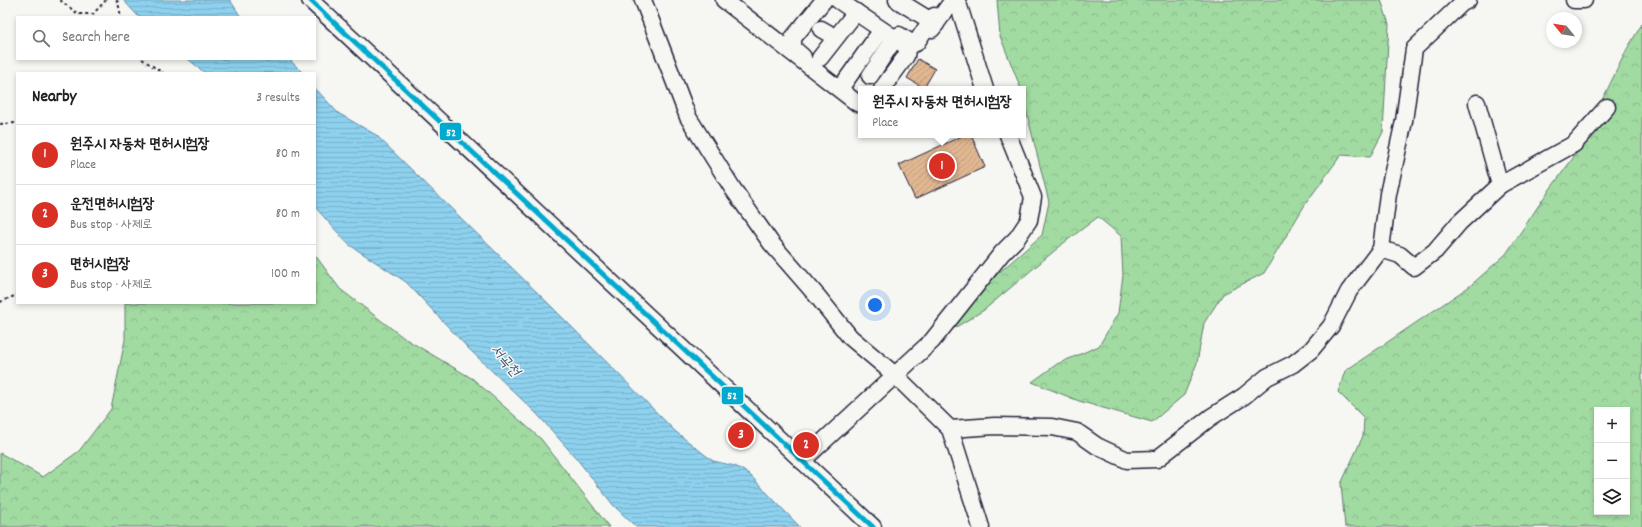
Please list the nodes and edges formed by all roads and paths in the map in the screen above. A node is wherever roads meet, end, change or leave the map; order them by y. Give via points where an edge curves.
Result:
1 (60, 0) edge
2 (106, 0) edge
3 (116, 0) edge
4 (310, 0) edge
5 (643, 0) edge
6 (724, 0) edge
7 (730, 0) edge
8 (817, 0) edge
9 (824, 0) edge
10 (838, 0) edge
11 (897, 0) edge
12 (909, 0) edge
13 (953, 0) edge
14 (957, 0) edge
15 (1468, 0) edge
16 (1574, 0) edge
17 (1584, 0) edge
18 (847, 9) edge
19 (120, 16) edge
20 (935, 20) junction
21 (876, 38) dead end
22 (895, 38) junction
23 (823, 46) junction
24 (144, 60) edge
25 (162, 72) edge
26 (876, 72) dead end
27 (842, 86) junction
28 (884, 86) edge
29 (891, 86) edge
30 (984, 86) edge
31 (858, 97) edge
32 (858, 102) edge
33 (1477, 103) dead end
34 (1608, 107) dead end
35 (16, 123) edge
36 (0, 124) edge
37 (1009, 138) edge
38 (1500, 185) junction
39 (1381, 249) junction
40 (16, 295) edge
41 (0, 302) edge
42 (895, 375) junction
43 (950, 429) junction
44 (802, 461) junction
45 (873, 527) edge
46 (981, 527) edge

1 - 2 path via 78,14 93,14
3 - 19 path
4 - 44 street
5 - 42 street via 688,117 733,189 770,243 850,337
6 - 32 street
7 - 8 street via 772,34 779,36 790,31
9 - 23 street via 792,42 795,50
10 - 18 street
11 - 20 street
12 - 20 street
13 - 20 street
14 - 30 street
15 - 39 street via 1414,49 1404,122 1388,194
16 - 17 street
18 - 20 street via 913,44
18 - 22 street
18 - 23 street
20 - 29 street
21 - 27 street via 859,53
22 - 26 street
22 - 28 street via 906,46 907,53
23 - 27 street
24 - 25 path
27 - 31 street
33 - 38 street
34 - 38 street via 1574,144
35 - 36 path
37 - 42 street via 1033,197 1029,220 932,341
38 - 39 street via 1434,251 1414,267 1400,255
39 - 43 street via 1349,291 1331,326 1311,350 1293,364 1267,377 1156,459 1127,460 1097,446 1077,432 1052,427 995,426
40 - 41 path
42 - 43 street
42 - 44 street
43 - 46 street
44 - 45 street

